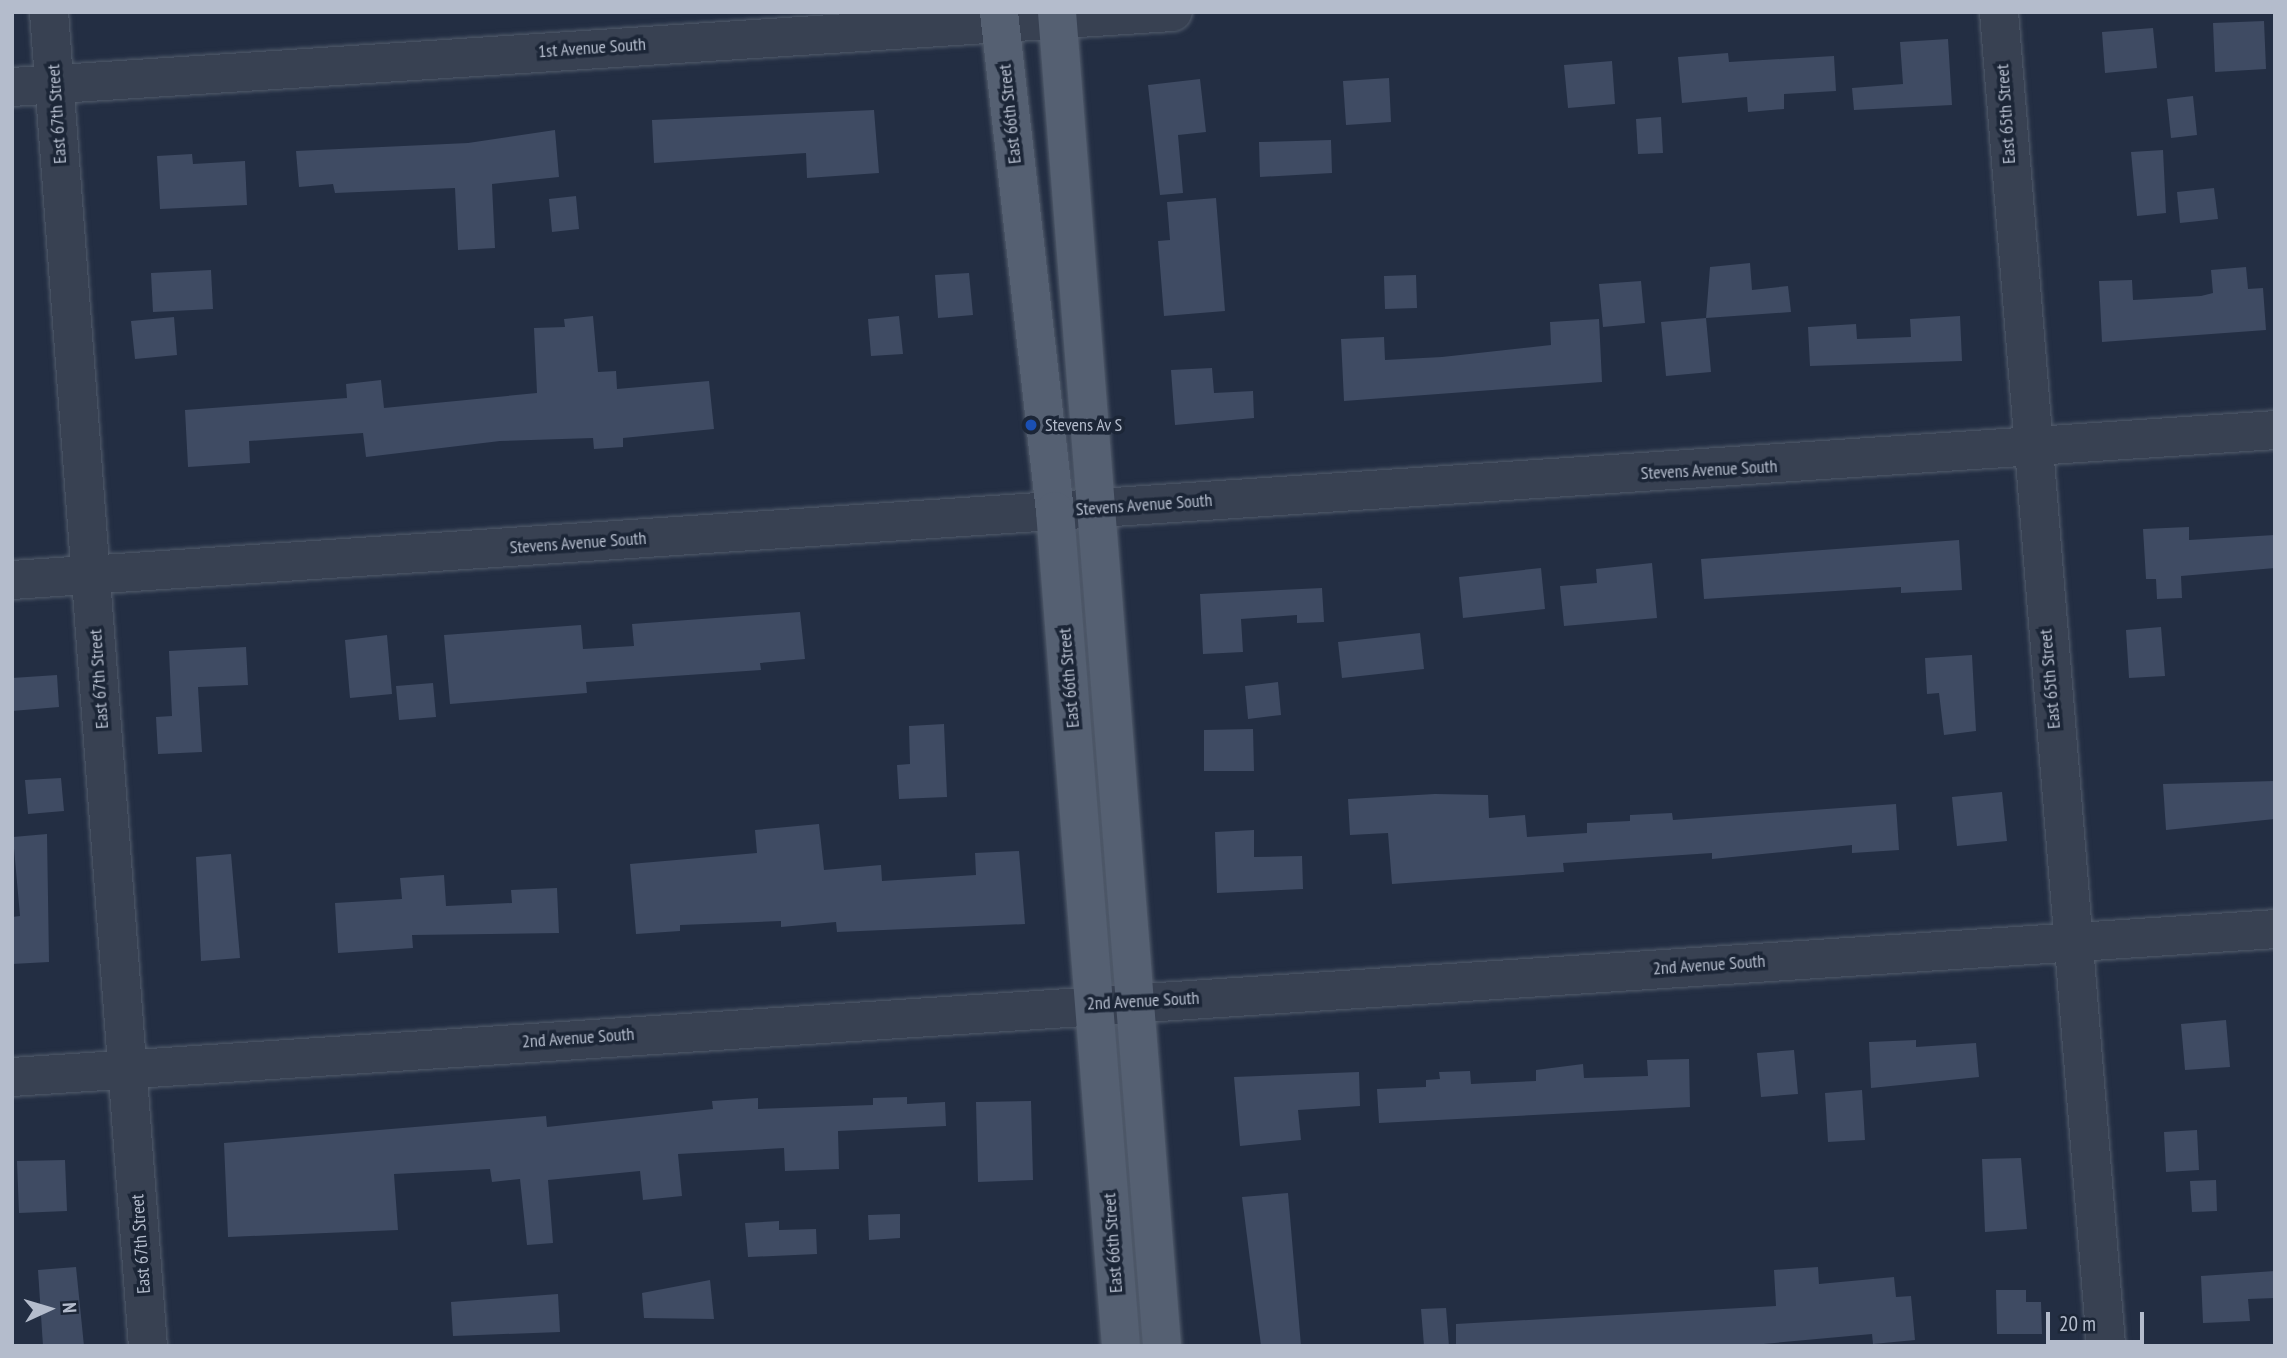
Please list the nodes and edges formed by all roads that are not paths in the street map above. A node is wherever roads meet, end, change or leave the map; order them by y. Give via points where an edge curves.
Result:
1 (49, 12) edge
2 (1173, 12) edge
3 (1999, 12) edge
4 (1057, 16) edge
5 (999, 18) edge
6 (54, 84) junction
7 (12, 87) edge
8 (2275, 430) edge
9 (2031, 450) junction
10 (1095, 507) junction
11 (1055, 511) junction
12 (91, 574) junction
13 (12, 580) edge
14 (2275, 929) edge
15 (2072, 941) junction
16 (1132, 1002) junction
17 (1094, 1003) junction
18 (128, 1069) junction
19 (12, 1077) edge
20 (148, 1346) edge
21 (1121, 1346) edge
22 (1162, 1346) edge
23 (2106, 1346) edge

1 - 6 street, East 67th Street
2 - 4 street, 1st Avenue South
3 - 9 street, East 65th Street
4 - 5 street, 1st Avenue South
4 - 10 main road, East 66th Street
5 - 6 street, 1st Avenue South
5 - 11 main road, East 66th Street
6 - 7 street, 1st Avenue South
6 - 12 street, East 67th Street
8 - 9 street, Stevens Avenue South
9 - 10 street, Stevens Avenue South
9 - 15 street, East 65th Street
10 - 11 street, Stevens Avenue South
10 - 16 main road, East 66th Street
11 - 12 street, Stevens Avenue South
11 - 17 main road, East 66th Street
12 - 13 street, Stevens Avenue South
12 - 18 street, East 67th Street
14 - 15 street, 2nd Avenue South
15 - 16 street, 2nd Avenue South
15 - 23 street, East 65th Street
16 - 17 street, 2nd Avenue South
16 - 22 main road, East 66th Street
17 - 18 street, 2nd Avenue South
17 - 21 main road, East 66th Street
18 - 19 street, 2nd Avenue South
18 - 20 street, East 67th Street

